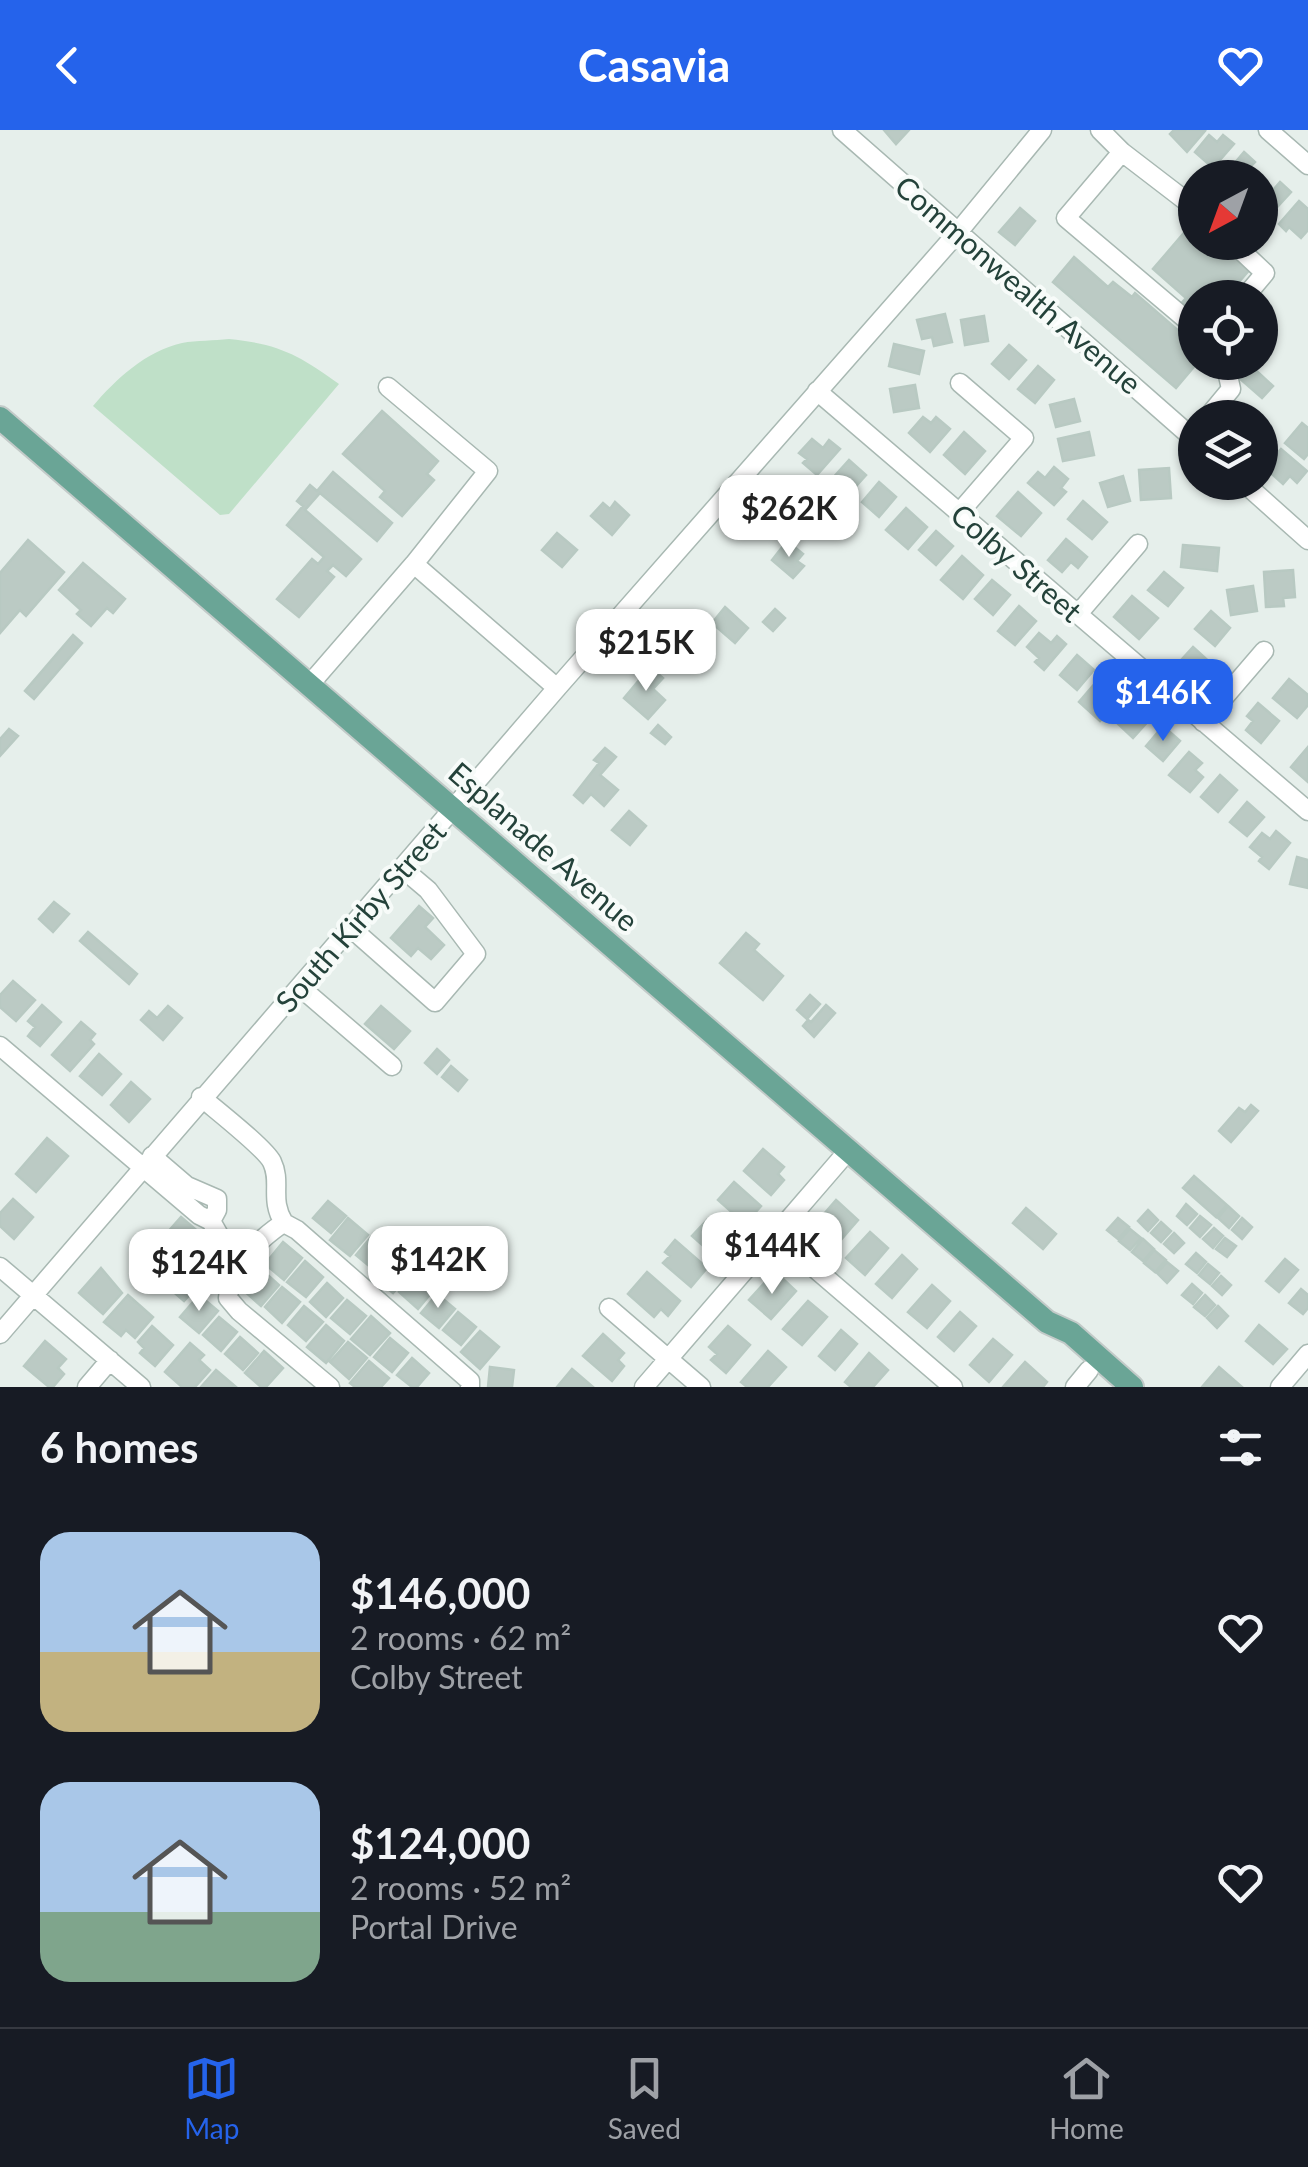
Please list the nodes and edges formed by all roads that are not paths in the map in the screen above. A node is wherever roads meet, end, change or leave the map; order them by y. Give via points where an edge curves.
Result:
1 (842, 130) edge
2 (1042, 130) edge
3 (1100, 130) edge
4 (1268, 130) edge
5 (1122, 152) junction
6 (1308, 164) edge
7 (1178, 195) edge
8 (960, 231) junction
9 (1251, 260) edge
10 (1259, 280) edge
11 (1178, 313) edge
12 (960, 384) dead end
13 (388, 387) dead end
14 (817, 391) junction
15 (0, 418) edge
16 (1178, 422) edge
17 (1265, 500) edge
18 (960, 513) junction
19 (1305, 532) edge
20 (1138, 544) dead end
21 (414, 564) junction
22 (1078, 614) junction
23 (1264, 651) dead end
24 (310, 684) junction
25 (557, 688) junction
26 (1204, 722) junction
27 (454, 807) junction
28 (1308, 811) edge
29 (402, 868) junction
30 (351, 928) junction
31 (300, 986) junction
32 (0, 1046) edge
33 (392, 1066) dead end
34 (201, 1098) junction
35 (847, 1152) junction
36 (148, 1160) junction
37 (284, 1223) junction
38 (776, 1234) junction
39 (233, 1260) junction
40 (0, 1267) edge
41 (34, 1294) junction
42 (609, 1308) dead end
43 (1047, 1322) junction
44 (0, 1334) edge
45 (1308, 1354) edge
46 (668, 1359) junction
47 (110, 1360) junction
48 (1082, 1378) edge
49 (87, 1387) edge
50 (141, 1387) edge
51 (330, 1387) edge
52 (470, 1387) edge
53 (644, 1387) edge
54 (701, 1387) edge
55 (954, 1387) edge
56 (1109, 1387) edge
57 (1132, 1387) edge
58 (1280, 1387) edge

1 - 8 street, Commonwealth Avenue
2 - 8 street, South Kirby Street
3 - 5 street
4 - 6 street
5 - 7 street
5 - 11 street via 1066,218
8 - 14 street, South Kirby Street
8 - 16 street, Commonwealth Avenue
9 - 10 street via 1265,273
12 - 18 street via 1024,438
13 - 21 street via 488,471
14 - 18 street, Colby Street
14 - 25 street, South Kirby Street
15 - 24 main road, Esplanade Avenue
17 - 19 street
18 - 22 street, Colby Street
20 - 22 street
21 - 24 street
21 - 25 street
22 - 26 street, Colby Street
23 - 26 street
24 - 27 main road, Esplanade Avenue
25 - 27 street, South Kirby Street
26 - 28 street, Colby Street
27 - 29 street, South Kirby Street
27 - 35 main road, Esplanade Avenue
29 - 30 street, South Kirby Street
29 - 30 street via 428,890 476,954 436,1002
30 - 31 street, South Kirby Street
31 - 33 street
31 - 34 street, South Kirby Street
32 - 36 street
34 - 36 street, South Kirby Street
34 - 37 street via 272,1160 275,1209
35 - 38 street
35 - 43 main road, Esplanade Avenue
36 - 39 street via 211,1221
36 - 41 street, South Kirby Street
37 - 39 street
37 - 52 street
38 - 46 street
38 - 55 street
39 - 51 street via 228,1298
40 - 41 street
41 - 44 street, South Kirby Street
41 - 47 street
42 - 46 street
43 - 48 main road, Esplanade Avenue
43 - 57 main road, Esplanade Avenue via 1071,1334
45 - 58 street
46 - 53 street
46 - 54 street
47 - 49 street
47 - 50 street
48 - 56 main road, Esplanade Avenue

